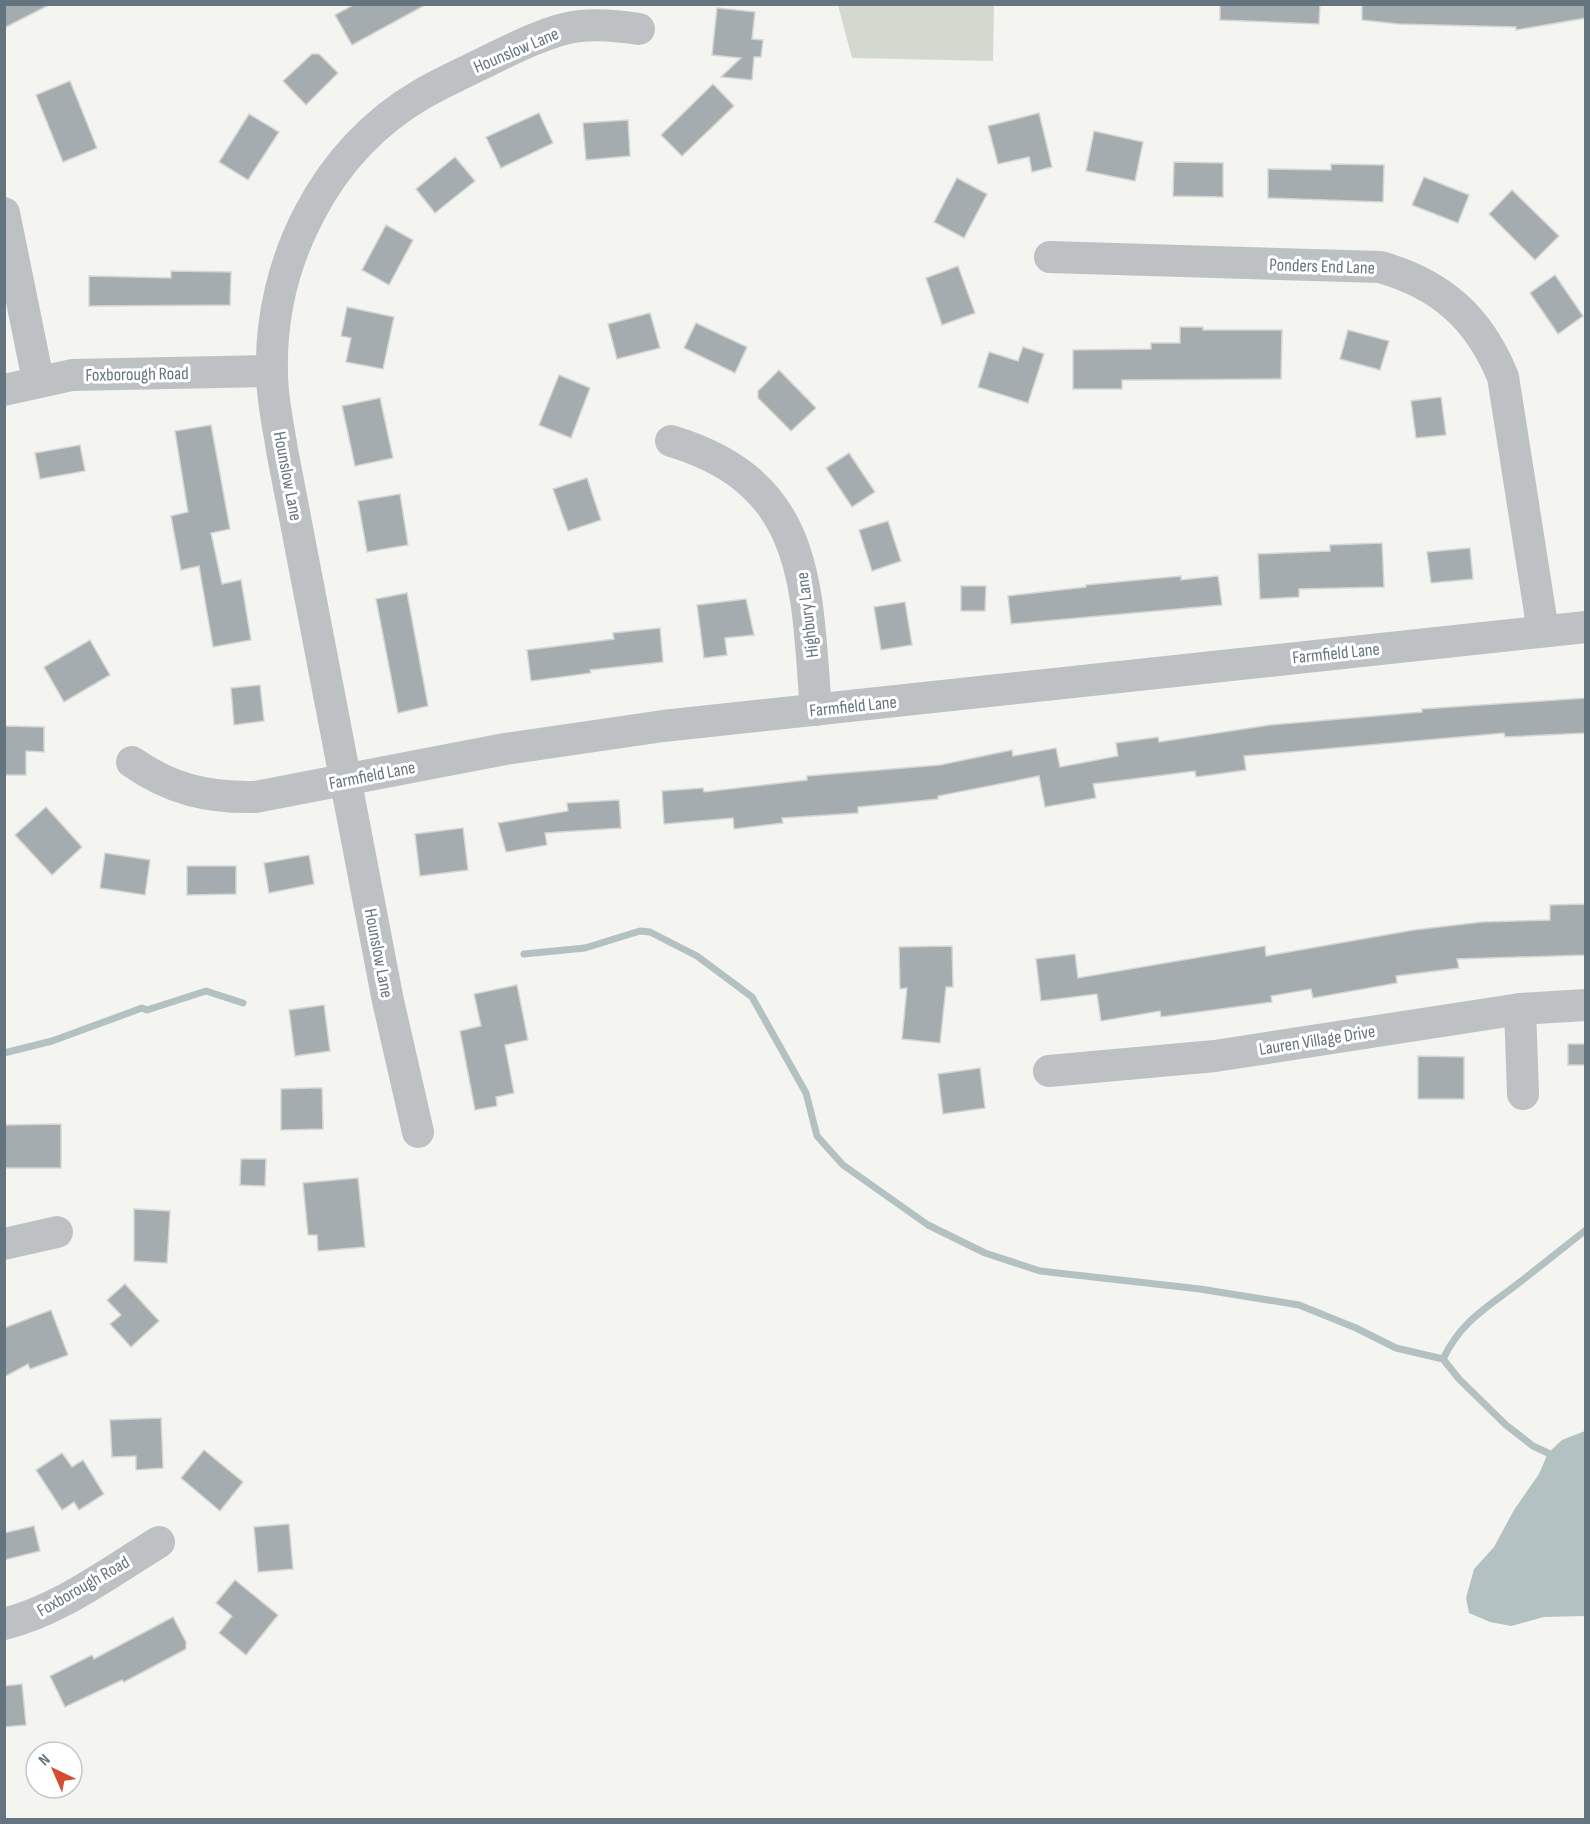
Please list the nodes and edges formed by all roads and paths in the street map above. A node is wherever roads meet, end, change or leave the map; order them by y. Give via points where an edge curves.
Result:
1 (639, 29) dead end
2 (4, 213) edge
3 (1050, 257) dead end
4 (272, 371) junction
5 (38, 380) junction
6 (4, 390) edge
7 (671, 441) dead end
8 (1586, 627) edge
9 (1544, 631) junction
10 (816, 710) junction
11 (132, 762) dead end
12 (346, 781) junction
13 (1586, 1005) edge
14 (1520, 1009) junction
15 (1049, 1071) dead end
16 (1523, 1094) dead end
17 (418, 1132) dead end
18 (57, 1232) dead end
19 (4, 1244) edge
20 (159, 1542) dead end
21 (4, 1624) edge

1 - 4 street, Hounslow Lane via 562,29 422,94 364,140 314,202 297,238 274,323
2 - 5 street
3 - 9 street, Ponders End Lane via 1380,267 1436,290 1468,318 1488,345 1503,377
4 - 5 street, Foxborough Road via 72,375
4 - 12 street, Hounslow Lane via 282,450
5 - 6 street, Foxborough Road
7 - 10 street, Highbury Lane via 694,447 739,472 780,516 805,583
8 - 9 street, Farmfield Lane
9 - 10 street, Farmfield Lane
10 - 12 street, Farmfield Lane via 571,739
11 - 12 street, Farmfield Lane via 178,789 234,797
12 - 17 street, Hounslow Lane via 388,1001
13 - 14 street, Lauren Village Drive
14 - 15 street, Lauren Village Drive via 1215,1056
14 - 16 street
18 - 19 street
20 - 21 street, Foxborough Road via 51,1607

